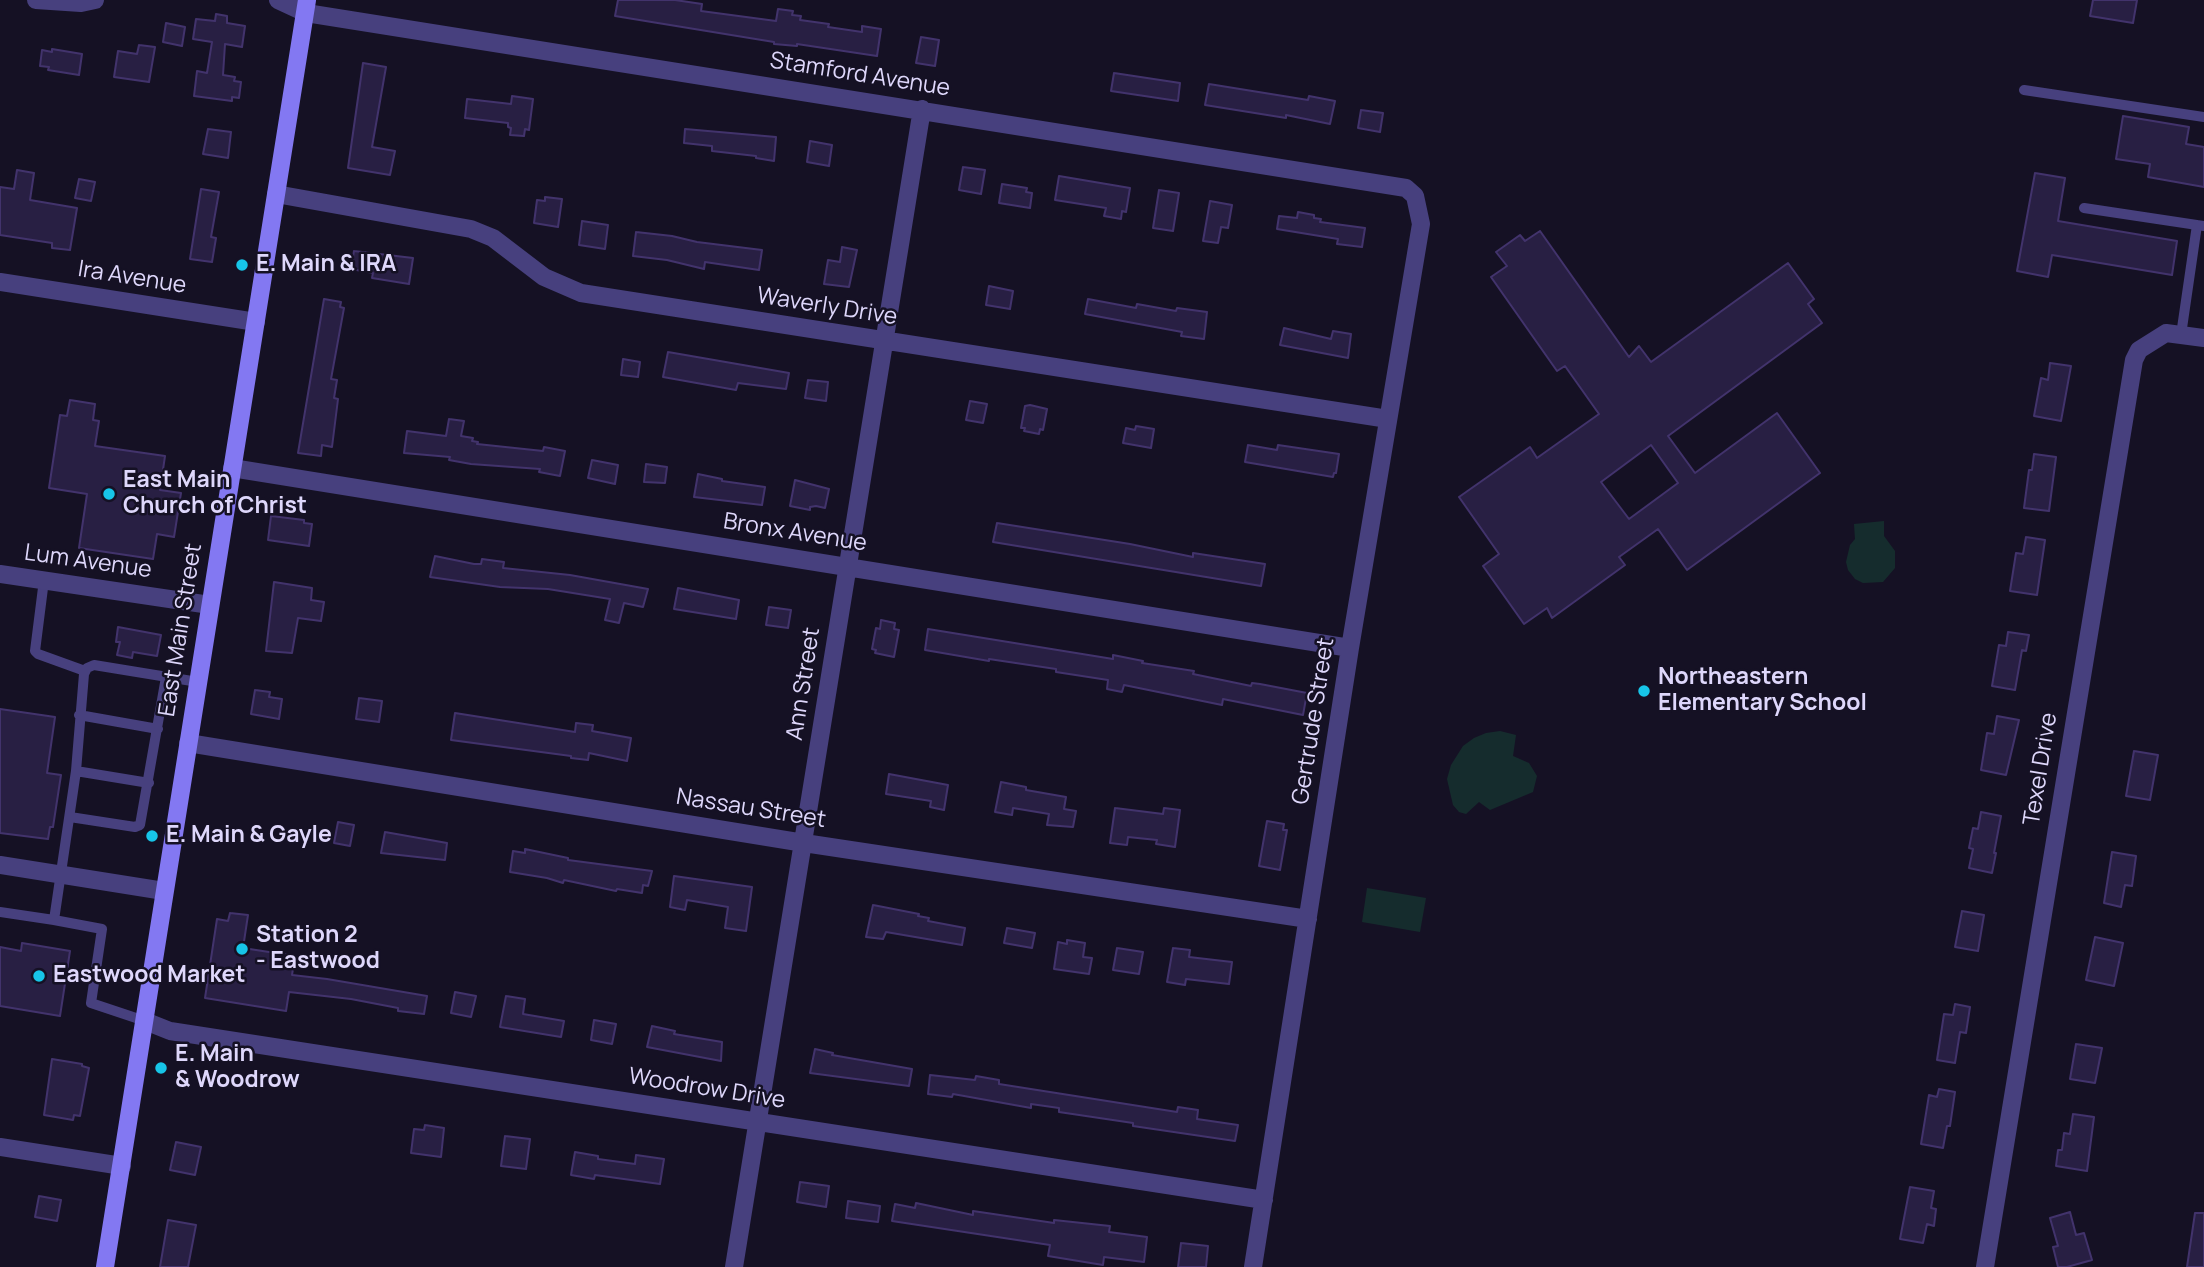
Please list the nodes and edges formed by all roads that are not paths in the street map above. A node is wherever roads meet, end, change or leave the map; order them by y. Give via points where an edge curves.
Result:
1 (36, 0) edge
2 (95, 0) edge
3 (278, 0) edge
4 (307, 6) edge
5 (2024, 90) dead end
6 (922, 109) junction
7 (2204, 117) edge
8 (1406, 188) joint
9 (276, 194) junction
10 (2084, 208) dead end
11 (2201, 226) edge
12 (0, 282) edge
13 (256, 322) junction
14 (2180, 335) junction
15 (2204, 338) edge
16 (884, 341) junction
17 (1388, 419) junction
18 (232, 468) junction
19 (848, 566) junction
20 (0, 574) edge
21 (44, 580) junction
22 (210, 605) junction
23 (1350, 648) junction
24 (85, 671) junction
25 (166, 677) junction
26 (198, 682) junction
27 (79, 715) junction
28 (158, 729) junction
29 (188, 743) junction
30 (76, 771) junction
31 (149, 783) junction
32 (69, 817) junction
33 (804, 843) junction
34 (0, 864) edge
35 (62, 874) junction
36 (164, 891) junction
37 (0, 912) edge
38 (1308, 919) junction
39 (54, 920) junction
40 (145, 1021) junction
41 (759, 1122) junction
42 (0, 1147) edge
43 (121, 1167) junction
44 (1264, 1200) junction
45 (105, 1267) edge
46 (734, 1267) edge
47 (1253, 1267) edge
48 (1985, 1267) edge

1 - 2 street
3 - 4 street, Stamford Avenue
4 - 6 street, Stamford Avenue
4 - 9 street, East Main Street
5 - 7 lane
6 - 8 street, Stamford Avenue
6 - 16 street, Ann Street
8 - 17 street, Gertrude Street via 1418,204 1421,224
9 - 13 street, East Main Street
9 - 16 street, Waverly Drive via 471,229 493,238 544,277 581,293
10 - 11 lane
11 - 14 lane
12 - 13 street, Ira Avenue
13 - 18 street, East Main Street
14 - 15 street, Texel Drive
14 - 48 street, Texel Drive via 2166,333 2140,350 2129,381
16 - 17 street, Waverly Drive
16 - 19 street, Ann Street
17 - 23 street, Gertrude Street
18 - 19 street, Bronx Avenue
18 - 22 street, East Main Street
19 - 23 street, Bronx Avenue
19 - 33 street, Ann Street
20 - 21 street, Lum Avenue
21 - 22 street, Lum Avenue
21 - 24 lane via 35,651
22 - 26 street, East Main Street
23 - 38 street, Gertrude Street
24 - 25 lane via 94,665
24 - 27 lane
25 - 26 lane
25 - 28 lane
26 - 29 street, East Main Street
27 - 28 lane
27 - 30 lane
28 - 31 lane
29 - 33 street, Nassau Street
29 - 36 street, East Main Street
30 - 31 lane
30 - 32 lane
31 - 32 lane via 140,825
32 - 35 lane
33 - 38 street, Nassau Street
33 - 41 street, Ann Street
34 - 35 street
35 - 36 street
35 - 39 lane
36 - 40 street, East Main Street
37 - 39 lane
38 - 44 street, Gertrude Street
39 - 40 lane via 102,929 91,1003
40 - 41 street, Woodrow Drive via 170,1031
40 - 43 street, East Main Street
41 - 44 street, Woodrow Drive
41 - 46 street, Ann Street
42 - 43 street
43 - 45 street, East Main Street
44 - 47 street, Gertrude Street

